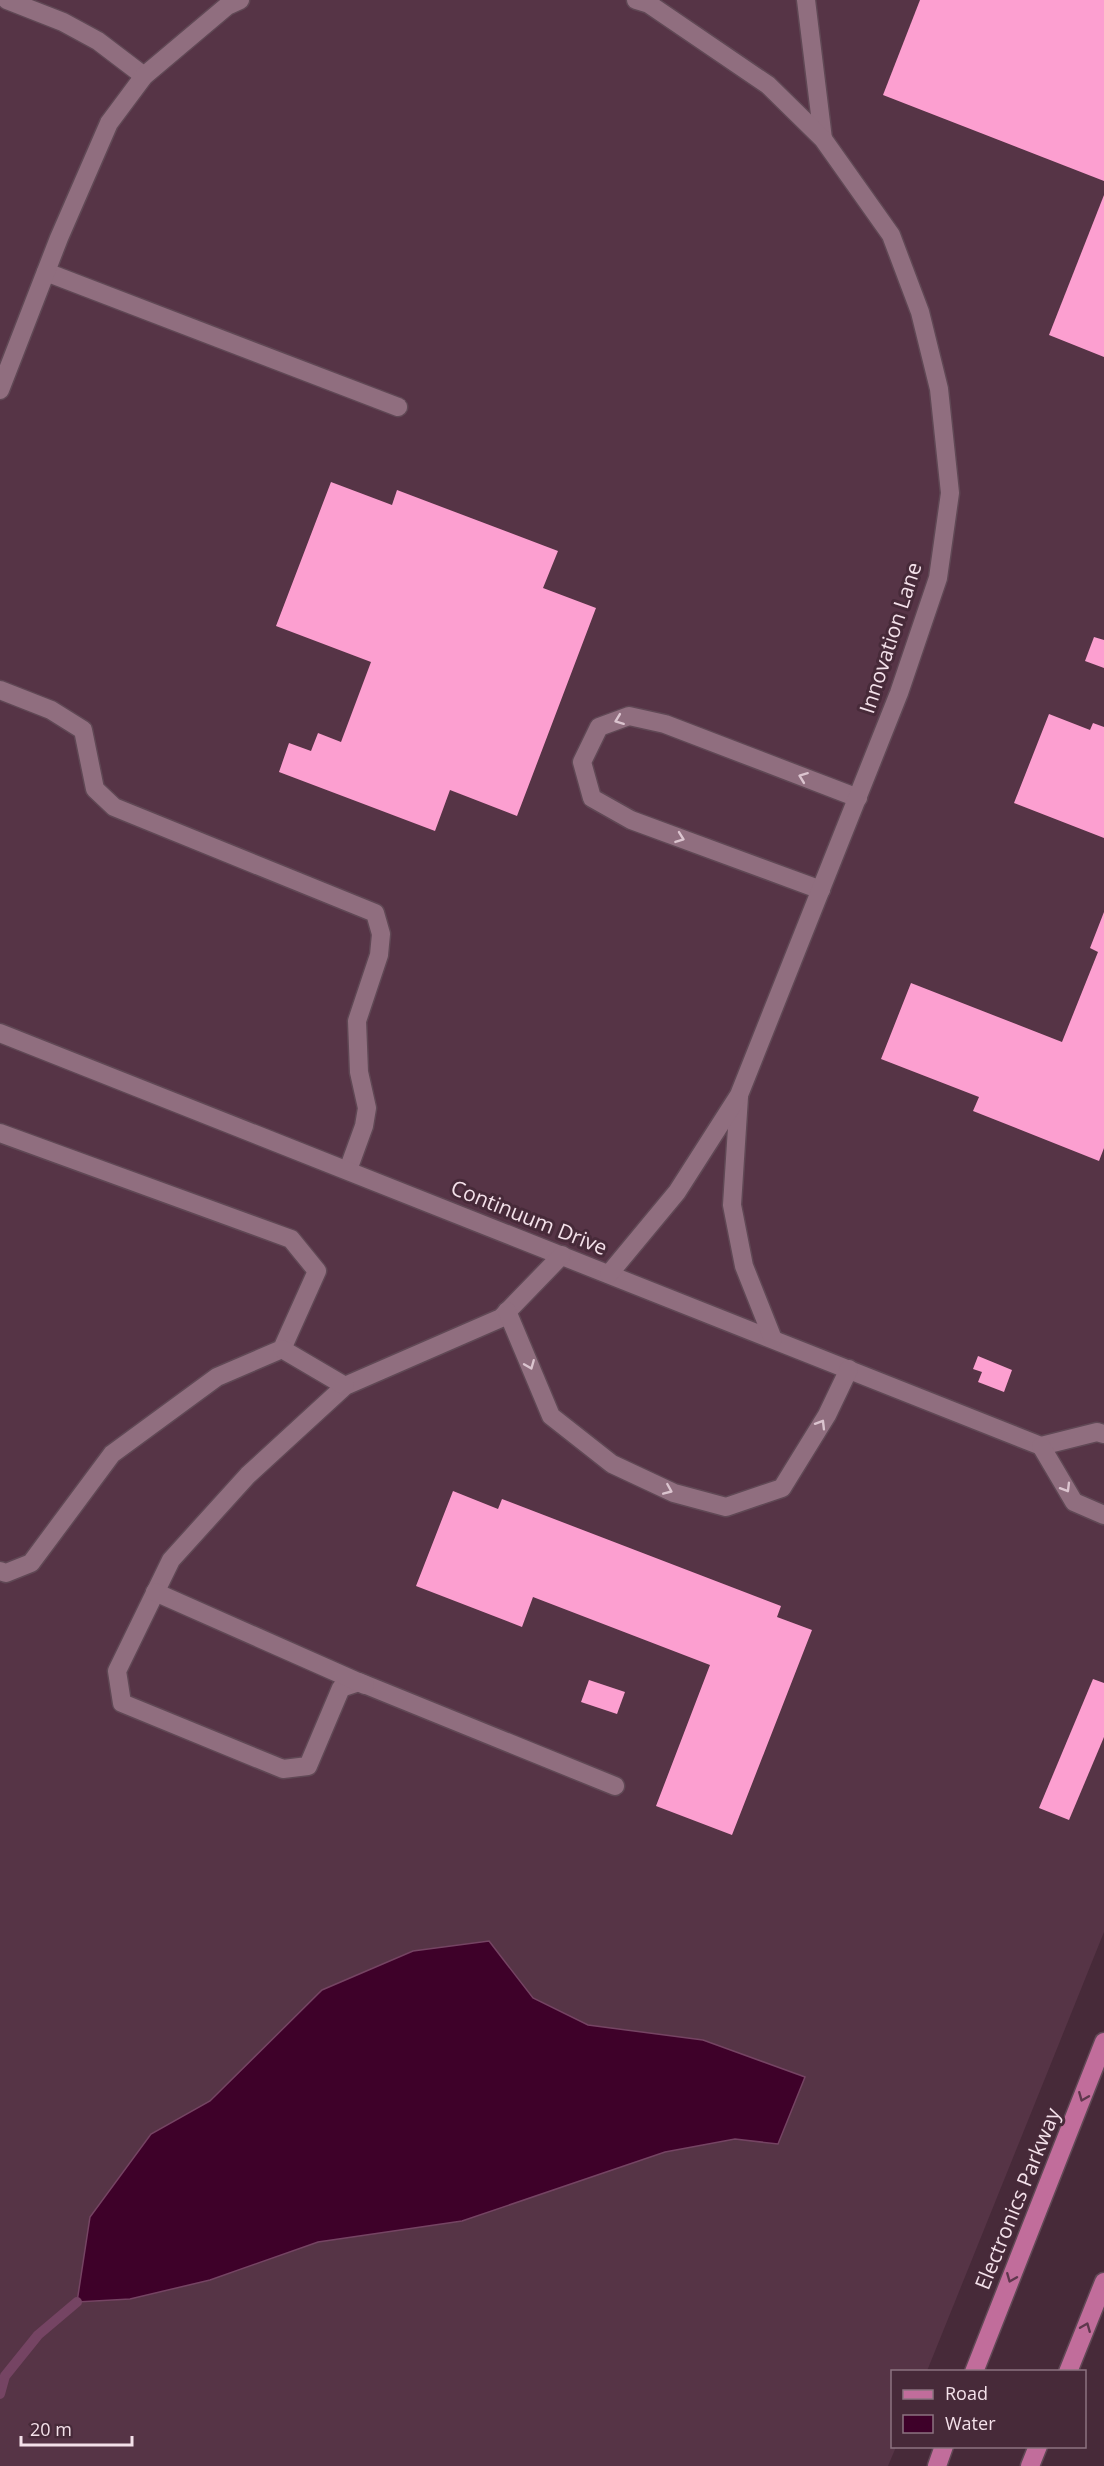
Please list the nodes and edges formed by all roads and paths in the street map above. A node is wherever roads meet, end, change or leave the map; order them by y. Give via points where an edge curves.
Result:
1 (8, 0) edge
2 (636, 0) edge
3 (806, 0) edge
4 (229, 2) edge
5 (144, 76) junction
6 (823, 139) junction
7 (46, 272) junction
8 (0, 390) edge
9 (398, 407) dead end
10 (0, 690) edge
11 (858, 798) junction
12 (821, 890) junction
13 (0, 1033) edge
14 (740, 1095) junction
15 (0, 1133) edge
16 (348, 1170) junction
17 (562, 1255) junction
18 (609, 1274) junction
19 (507, 1311) junction
20 (773, 1339) junction
21 (282, 1349) junction
22 (849, 1369) junction
23 (345, 1386) junction
24 (1104, 1434) edge
25 (1041, 1446) junction
26 (1104, 1515) edge
27 (0, 1571) edge
28 (155, 1592) junction
29 (365, 1685) junction
30 (615, 1786) dead end
31 (1104, 2042) edge
32 (1104, 2282) edge
33 (975, 2370) edge
34 (1069, 2370) edge
35 (943, 2448) edge
36 (1037, 2448) edge
37 (937, 2466) edge
38 (1030, 2466) edge

1 - 5 lane via 98,41
2 - 6 lane, Innovation Lane via 649,4 768,85
3 - 6 lane
4 - 5 lane
5 - 7 lane via 109,123
6 - 11 lane, Innovation Lane via 891,236 920,312 939,389 950,493 938,578
7 - 8 lane
7 - 9 lane
10 - 16 lane via 51,710 83,730 94,789 114,807 375,913 381,934 379,955 357,1021 359,1072 367,1108
11 - 12 lane, Innovation Lane
11 -> 12 lane via 665,724 629,716 599,727 582,762 592,798 631,820
12 - 14 lane, Innovation Lane
13 - 16 lane, Continuum Drive
14 - 18 lane, Innovation Lane via 677,1192
14 - 20 lane via 732,1204 744,1266
15 - 21 lane via 291,1239 317,1271
16 - 17 lane, Continuum Drive
17 - 18 lane, Continuum Drive
17 - 19 lane
18 - 20 lane, Continuum Drive
19 -> 22 lane via 551,1416 612,1464 674,1493 726,1507 782,1488
19 - 23 lane via 501,1318
20 - 22 lane, Continuum Drive
21 - 23 lane
21 - 27 lane via 217,1377 112,1454 31,1563 6,1573
22 - 25 lane, Continuum Drive
23 - 28 lane via 248,1475 171,1560
24 - 25 lane via 1097,1432
25 -> 26 lane via 1074,1502
28 - 29 lane
28 - 29 lane via 117,1671 122,1702 284,1769 308,1766 341,1688 359,1682
29 - 30 lane
31 -> 33 main road, Electronics Parkway
34 -> 32 main road
35 - 37 main road
36 - 38 main road

